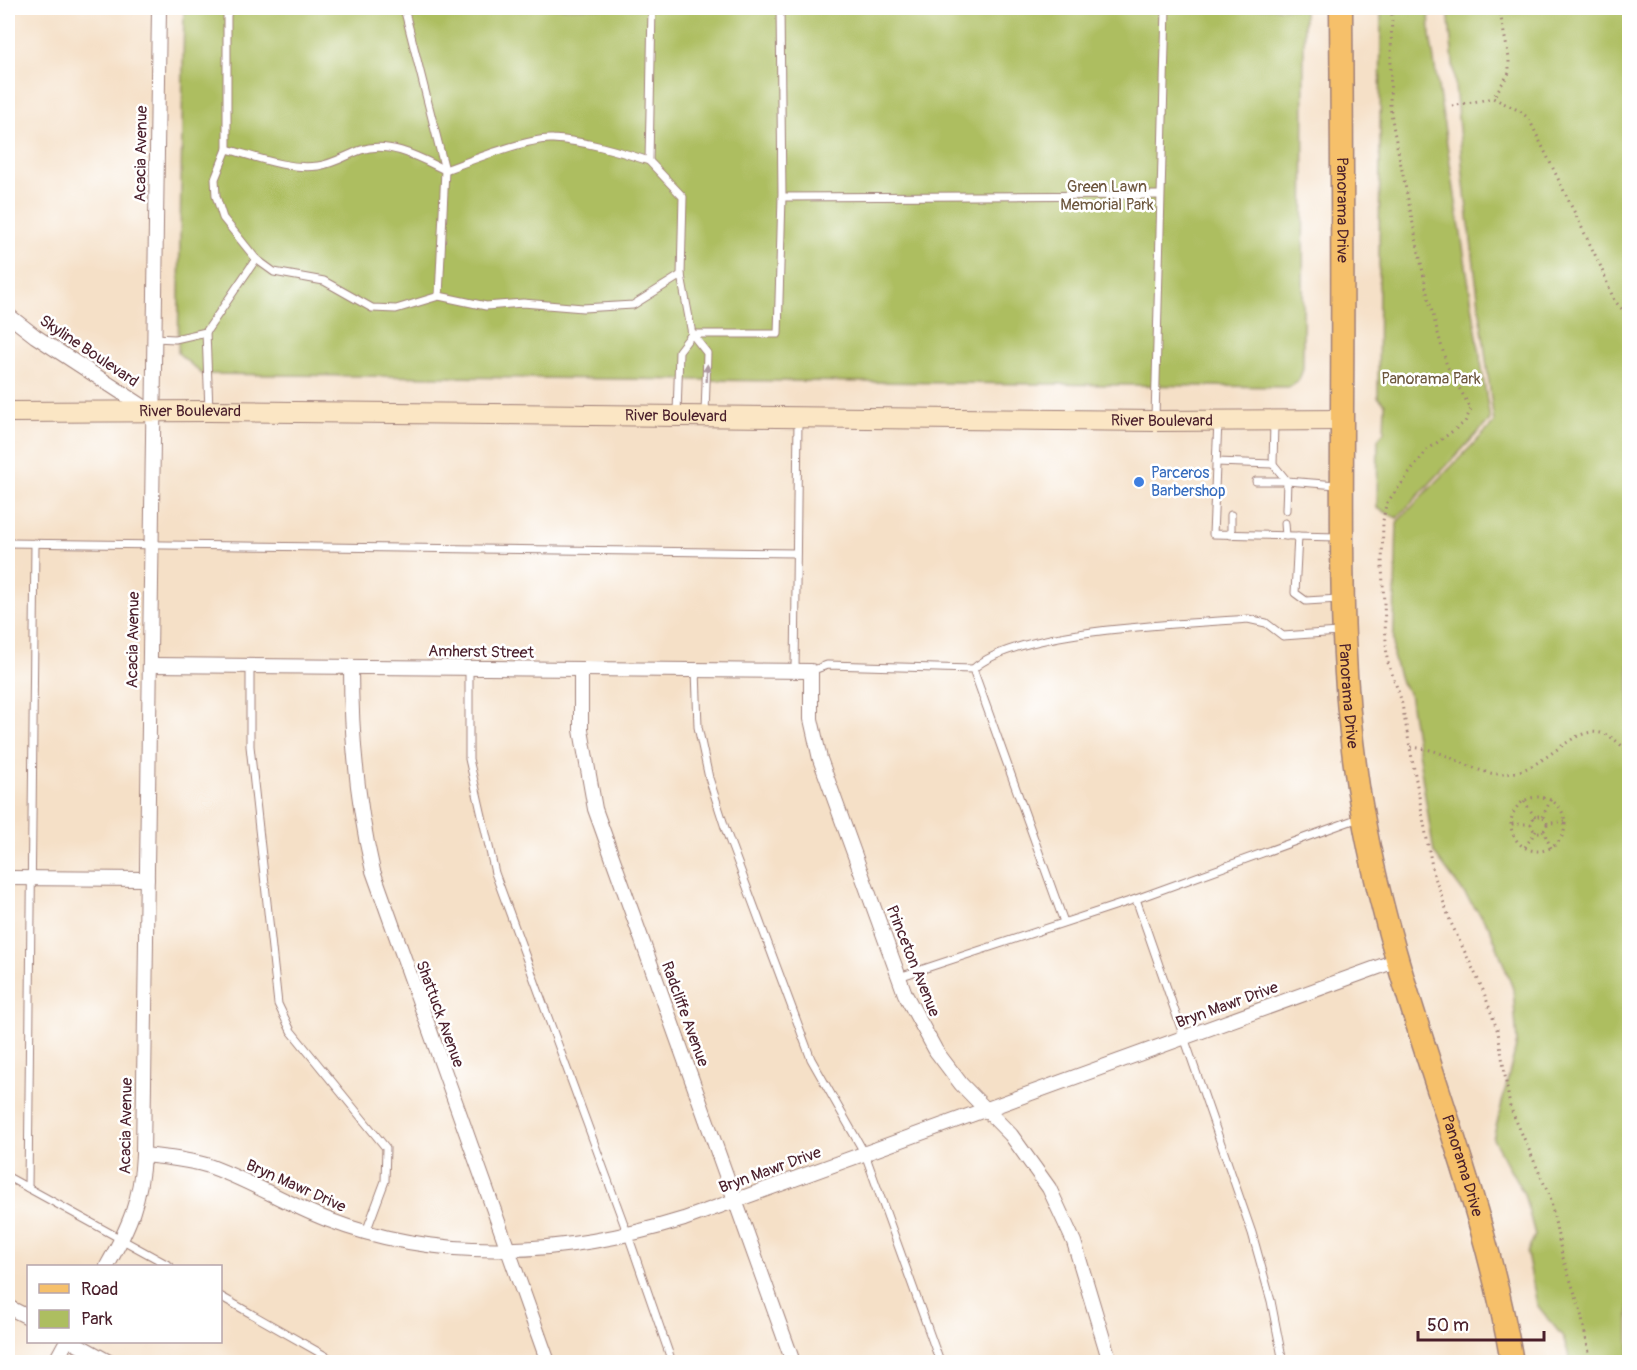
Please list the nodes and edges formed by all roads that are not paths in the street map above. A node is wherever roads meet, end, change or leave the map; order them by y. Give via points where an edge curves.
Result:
1 (159, 8) edge
2 (230, 8) edge
3 (404, 8) edge
4 (652, 8) edge
5 (780, 8) edge
6 (1166, 8) edge
7 (1341, 8) edge
8 (227, 149) junction
9 (649, 161) junction
10 (446, 170) junction
11 (1160, 195) junction
12 (782, 197) junction
13 (256, 259) junction
14 (681, 275) junction
15 (439, 296) junction
16 (8, 315) edge
17 (206, 332) junction
18 (692, 334) junction
19 (154, 338) junction
20 (209, 411) junction
21 (8, 412) edge
22 (152, 412) junction
23 (676, 416) junction
24 (705, 416) junction
25 (798, 417) junction
26 (1342, 420) junction
27 (1155, 421) junction
28 (1218, 421) junction
29 (1274, 421) junction
30 (1216, 462) junction
31 (1234, 463) junction
32 (1273, 464) junction
33 (1233, 472) dead end
34 (1256, 481) dead end
35 (1287, 481) junction
36 (1341, 485) junction
37 (1286, 510) dead end
38 (1232, 515) dead end
39 (1286, 523) dead end
40 (1231, 535) junction
41 (1286, 536) junction
42 (1298, 536) junction
43 (1341, 537) junction
44 (8, 543) edge
45 (35, 543) junction
46 (151, 544) junction
47 (796, 553) junction
48 (1342, 599) junction
49 (1342, 632) junction
50 (150, 665) junction
51 (250, 666) junction
52 (351, 667) junction
53 (469, 668) junction
54 (581, 669) junction
55 (973, 669) junction
56 (696, 670) junction
57 (795, 671) junction
58 (811, 671) junction
59 (1363, 817) junction
60 (8, 878) edge
61 (31, 878) junction
62 (147, 879) junction
63 (1136, 898) junction
64 (1064, 922) junction
65 (1395, 961) junction
66 (899, 977) junction
67 (1184, 1039) junction
68 (986, 1110) junction
69 (865, 1154) junction
70 (143, 1155) junction
71 (8, 1177) edge
72 (28, 1188) junction
73 (735, 1201) junction
74 (366, 1232) junction
75 (628, 1235) junction
76 (123, 1239) junction
77 (508, 1250) junction
78 (108, 1265) edge
79 (168, 1265) edge
80 (222, 1297) edge
81 (8, 1307) edge
82 (27, 1316) edge
83 (65, 1343) edge
84 (76, 1343) edge
85 (55, 1362) edge
86 (109, 1362) edge
87 (336, 1362) edge
88 (548, 1362) edge
89 (672, 1362) edge
90 (793, 1362) edge
91 (940, 1362) edge
92 (1110, 1362) edge
93 (1283, 1362) edge
94 (1512, 1362) edge

1 - 19 street, Acacia Avenue
2 - 8 lane
3 - 10 lane
4 - 9 lane
5 - 12 lane
6 - 11 lane
7 - 26 main road, Panorama Drive
8 - 10 lane via 290,166 318,166 363,149 381,147 410,153
8 - 13 lane via 215,179 216,196 223,218
9 - 10 lane via 551,138
9 - 14 lane via 683,197
10 - 15 lane
11 - 12 lane
11 - 27 lane
12 - 18 lane via 778,334
13 - 15 lane via 274,272 324,281 372,308 396,309
13 - 17 lane
14 - 15 lane via 633,305 486,306
14 - 18 lane
16 - 22 street, Skyline Boulevard
17 - 19 lane via 174,339
17 - 20 lane
18 - 23 lane via 679,351
24 -> 18 lane via 708,353
19 - 22 street, Acacia Avenue
20 - 22 main road, River Boulevard
20 - 23 main road, River Boulevard
21 - 22 main road, River Boulevard
22 - 46 street, Acacia Avenue
23 - 24 main road, River Boulevard
24 - 25 main road, River Boulevard
25 - 27 main road, River Boulevard
25 - 47 lane
26 - 29 main road, River Boulevard
26 - 36 main road, Panorama Drive
27 - 28 main road, River Boulevard
28 - 29 main road, River Boulevard
28 - 30 lane
29 - 32 lane
30 - 31 lane
30 - 40 lane via 1213,534
31 - 32 lane
31 - 33 lane
32 - 35 lane
34 - 35 lane
35 - 36 lane
35 - 37 lane
36 - 43 main road, Panorama Drive
38 - 40 lane
39 - 41 lane
40 - 41 lane
41 - 42 lane
42 - 43 lane
42 - 48 lane via 1295,593 1306,601
43 - 48 main road, Panorama Drive
44 - 45 lane
45 - 46 lane
45 - 61 lane
46 - 47 lane
46 - 50 street, Acacia Avenue
47 - 57 lane
48 - 49 main road, Panorama Drive
49 - 55 lane via 1283,636 1266,623 1248,619 1129,628 1048,639 984,659
49 - 59 main road, Panorama Drive via 1354,768
50 - 51 street, Amherst Street
50 - 62 street, Acacia Avenue
51 - 52 street, Amherst Street
51 - 74 lane via 250,746 278,1004 291,1031 386,1148 385,1181
52 - 53 street, Amherst Street
52 - 77 street, Shattuck Avenue via 356,787 373,871
53 - 54 street, Amherst Street
53 - 75 lane via 469,759 495,873
54 - 56 street, Amherst Street
54 - 73 street, Radcliffe Avenue via 581,730 595,809
55 - 58 lane via 827,665
55 - 64 lane
56 - 57 street, Amherst Street
56 - 69 lane via 698,727 726,831 811,1059
57 - 58 street, Amherst Street
58 - 66 street, Princeton Avenue via 811,719 817,750
59 - 63 lane
59 - 65 main road, Panorama Drive
60 - 61 street
61 - 62 street
61 - 72 lane
62 - 70 street, Acacia Avenue
63 - 64 lane
63 - 67 lane
64 - 66 lane
65 - 67 street, Bryn Mawr Drive
65 - 94 main road, Panorama Drive via 1475,1199
66 - 68 street, Princeton Avenue via 936,1051
67 - 68 street, Bryn Mawr Drive
67 - 93 lane via 1252,1233
68 - 69 street, Bryn Mawr Drive
68 - 92 street, Princeton Avenue via 1029,1158 1065,1220
69 - 73 street, Bryn Mawr Drive
69 - 91 lane
70 - 74 street, Bryn Mawr Drive via 205,1165 287,1203
70 - 76 street, Acacia Avenue via 135,1212
71 - 72 lane
72 - 76 lane
73 - 75 street, Bryn Mawr Drive
73 - 90 street, Radcliffe Avenue
74 - 77 street, Bryn Mawr Drive via 419,1243
75 - 77 street, Bryn Mawr Drive via 554,1248
75 - 89 lane
76 - 78 street, Acacia Avenue
76 - 79 lane
77 - 88 street, Shattuck Avenue
80 - 87 lane
81 - 82 street
83 - 85 street
84 - 86 street

